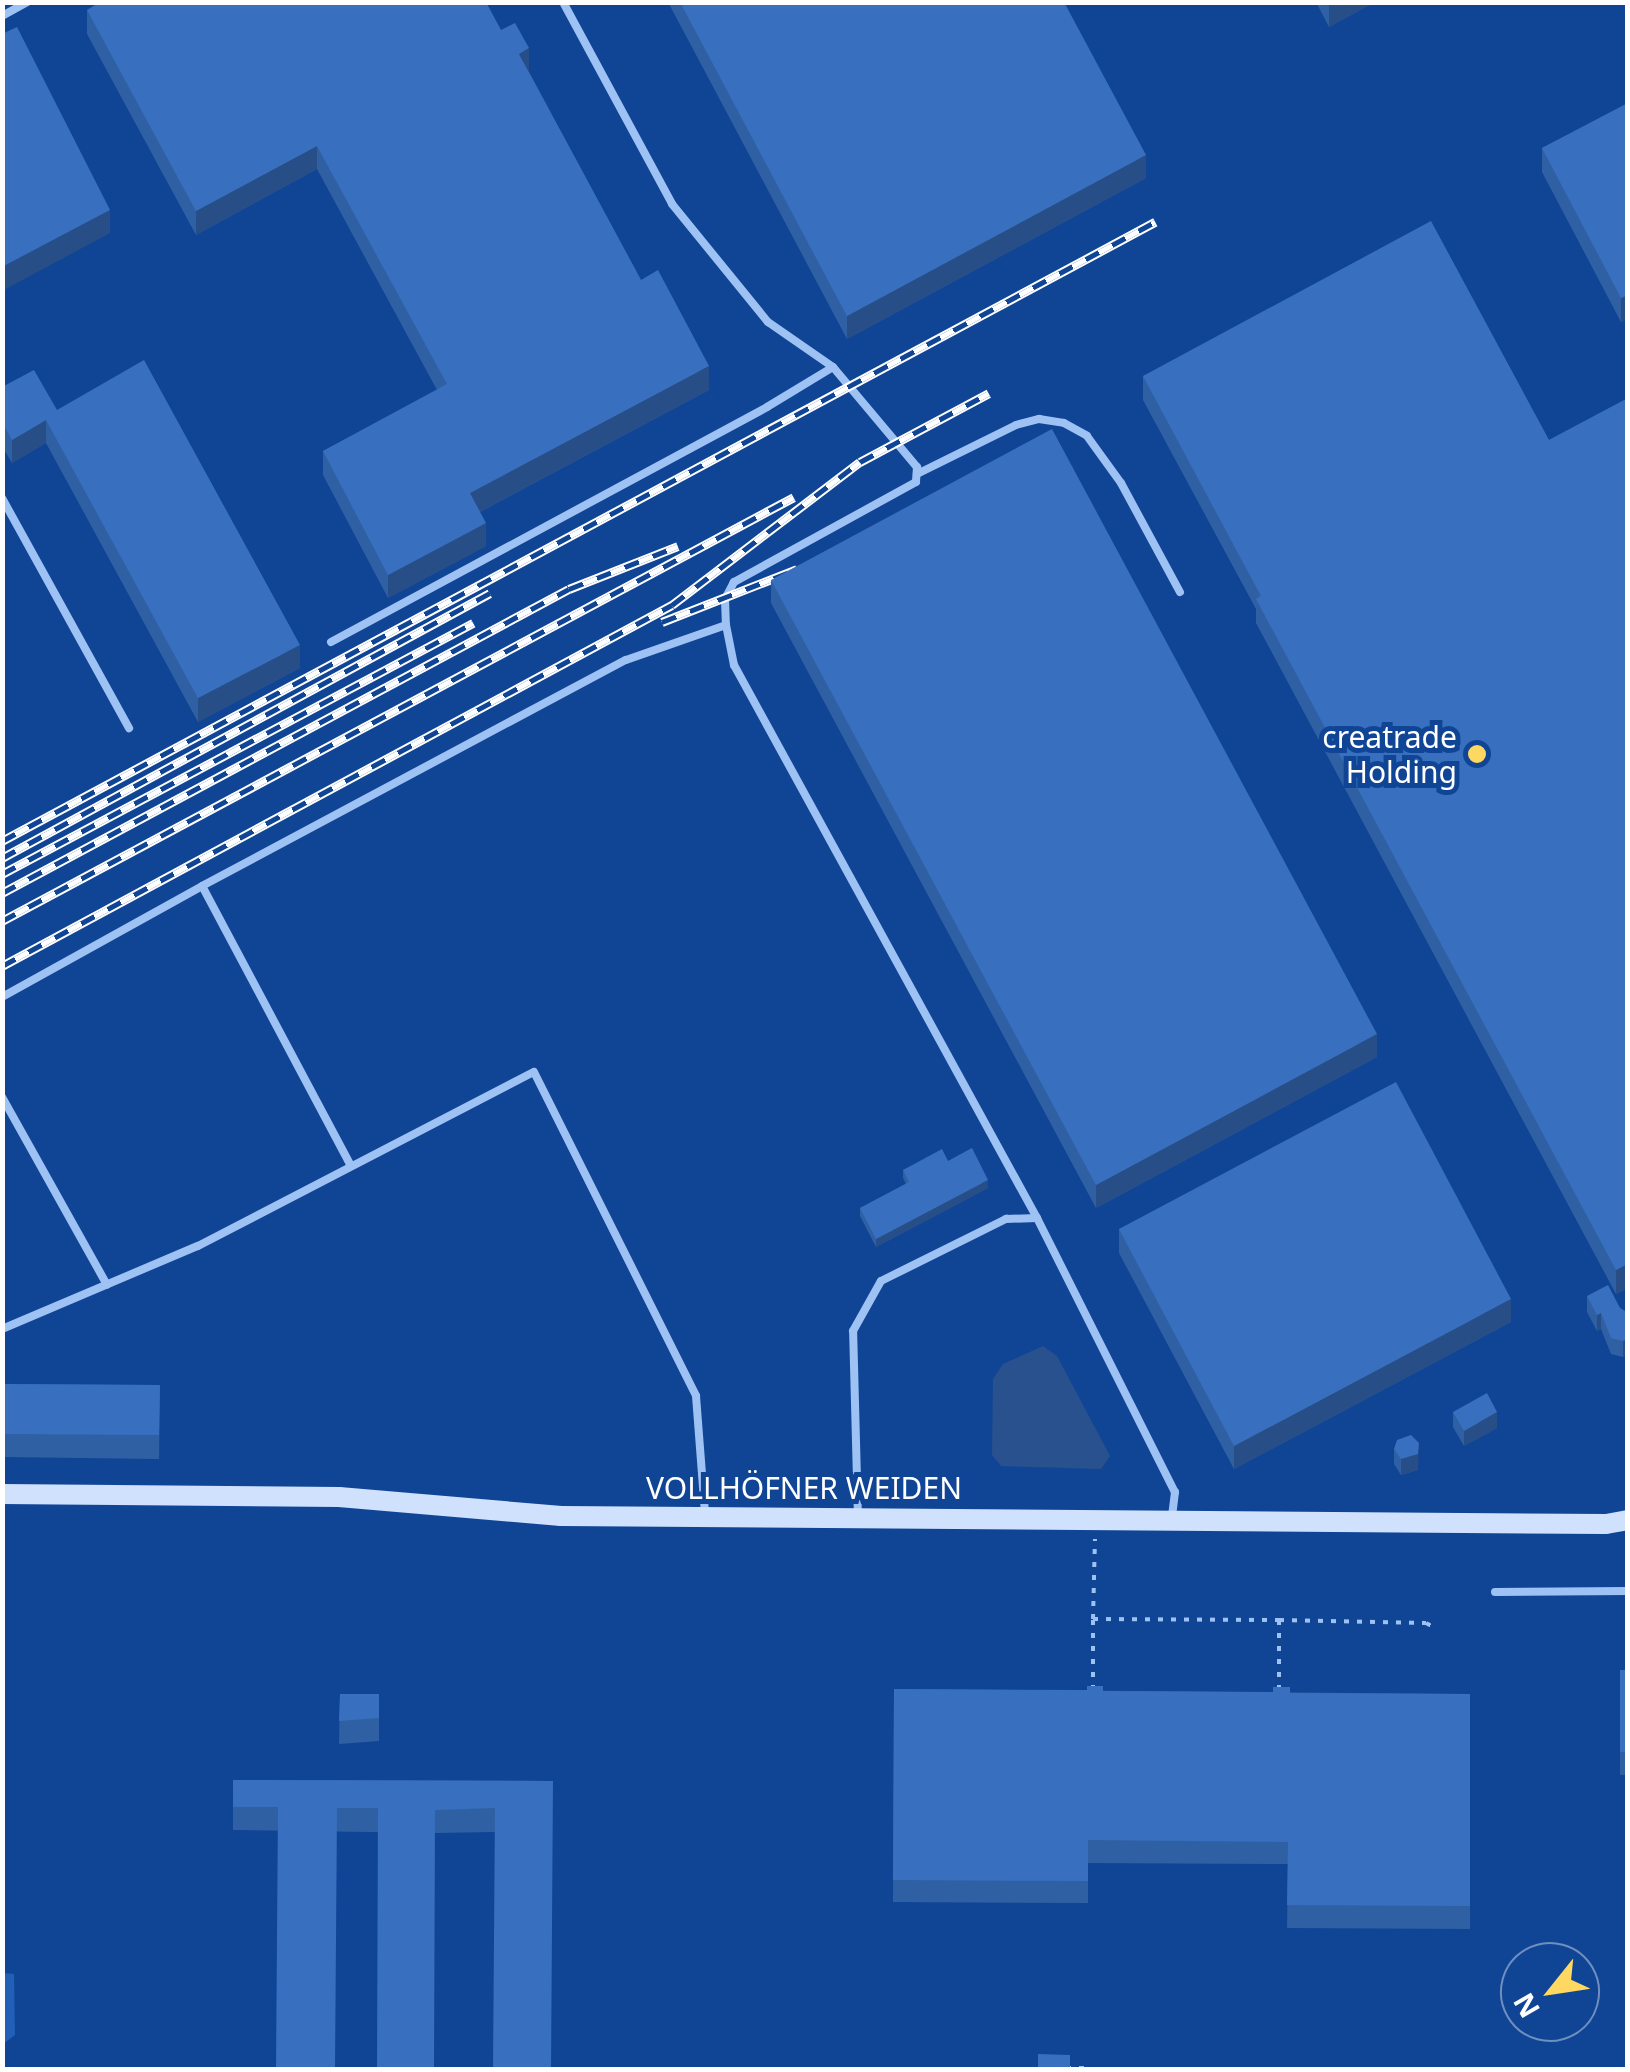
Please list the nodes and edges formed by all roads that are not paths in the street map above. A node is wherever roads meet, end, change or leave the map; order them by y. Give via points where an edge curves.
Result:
1 (27, 2) edge
2 (562, 2) edge
3 (2, 16) edge
4 (833, 366) junction
5 (917, 474) junction
6 (2, 498) edge
7 (1180, 592) dead end
8 (726, 624) junction
9 (331, 642) dead end
10 (128, 728) dead end
11 (202, 886) junction
12 (2, 997) edge
13 (2, 1097) edge
14 (351, 1166) junction
15 (1037, 1218) junction
16 (106, 1285) junction
17 (2, 1330) edge
18 (2, 1494) edge
19 (706, 1518) junction
20 (858, 1518) junction
21 (1628, 1520) edge
22 (1172, 1521) junction
23 (1606, 1524) junction
24 (1628, 1530) edge
25 (1628, 1591) edge
26 (1495, 1592) dead end

1 - 3 lane
2 - 4 lane via 672,204 768,322
4 - 5 lane
4 - 9 lane via 768,408
5 - 7 lane via 1016,424 1064,423 1088,436 1121,483
5 - 8 lane via 916,482 734,582 725,600
6 - 10 lane
8 - 11 lane via 626,660
8 - 15 lane via 734,665
11 - 12 lane
11 - 14 lane
13 - 16 lane
14 - 16 lane via 198,1246
14 - 19 lane via 534,1072 696,1396
15 - 20 lane via 1006,1219 882,1281 853,1331
15 - 22 lane via 1175,1492
16 - 17 lane
18 - 19 main road, VOLLHÖFNER WEIDEN via 338,1498 525,1516
19 - 20 main road, VOLLHÖFNER WEIDEN
20 - 22 main road, VOLLHÖFNER WEIDEN
21 - 23 main road, VOLLHÖFNER WEIDEN
22 - 23 main road, VOLLHÖFNER WEIDEN
23 - 24 main road, VOLLHÖFNER WEIDEN
25 - 26 lane

